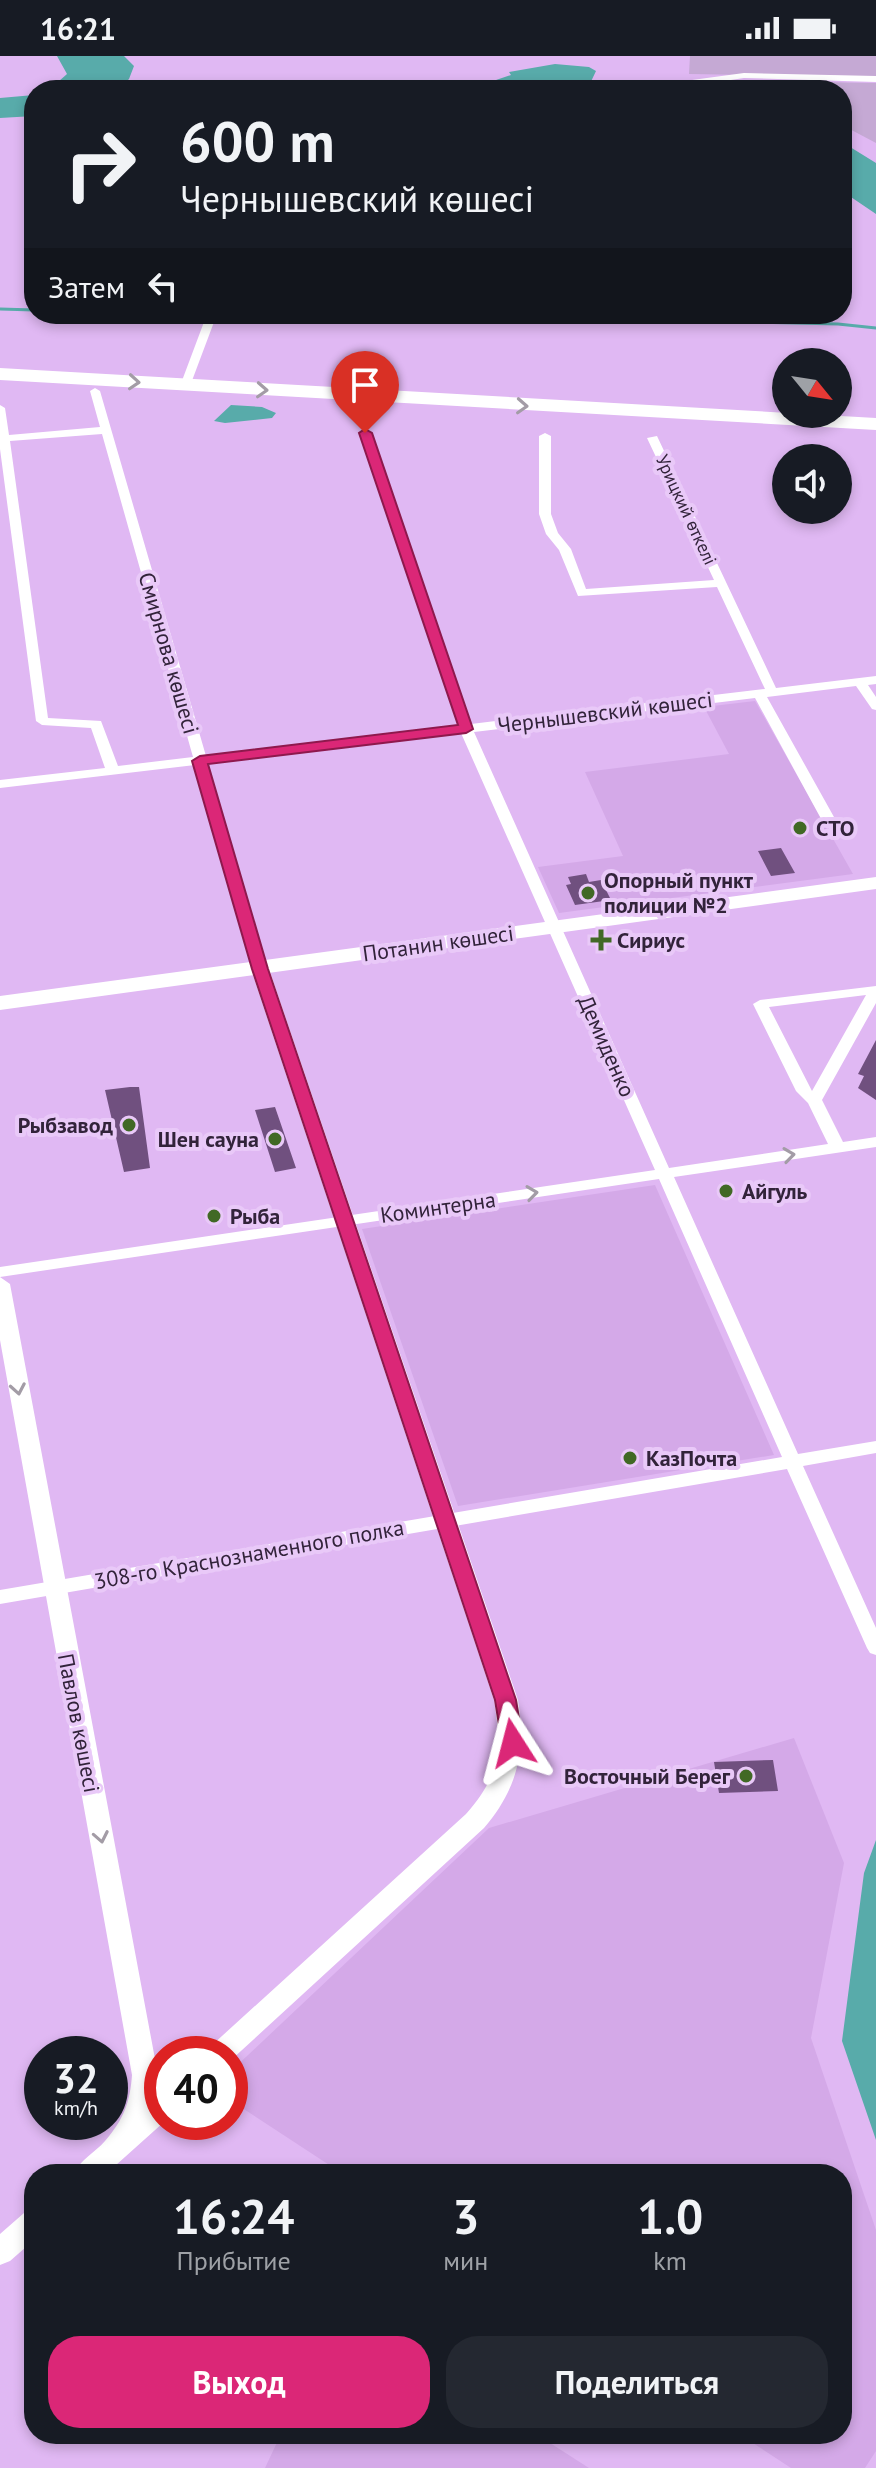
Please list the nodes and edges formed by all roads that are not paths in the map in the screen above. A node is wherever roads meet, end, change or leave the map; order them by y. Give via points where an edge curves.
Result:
1 (876, 79) edge
2 (707, 80) edge
3 (208, 324) edge
4 (0, 374) edge
5 (185, 386) junction
6 (95, 391) dead end
7 (0, 408) edge
8 (876, 424) edge
9 (106, 430) junction
10 (365, 433) dead end
11 (545, 436) dead end
12 (653, 438) dead end
13 (2, 439) edge
14 (720, 583) junction
15 (876, 680) edge
16 (860, 682) junction
17 (766, 693) junction
18 (876, 706) edge
19 (466, 729) junction
20 (200, 761) junction
21 (113, 771) junction
22 (0, 784) edge
23 (832, 826) dead end
24 (876, 883) edge
25 (554, 927) junction
26 (260, 969) junction
27 (874, 990) edge
28 (0, 1003) edge
29 (814, 1100) junction
30 (876, 1142) edge
31 (838, 1148) junction
32 (664, 1174) junction
33 (344, 1221) junction
34 (0, 1272) edge
35 (0, 1284) edge
36 (876, 1447) edge
37 (792, 1462) junction
38 (445, 1521) junction
39 (53, 1588) junction
40 (0, 1597) edge
41 (876, 1648) edge
42 (137, 2026) junction
43 (240, 2036) edge
44 (144, 2040) edge
45 (144, 2124) edge
46 (113, 2152) junction
47 (99, 2164) edge
48 (24, 2231) edge
49 (0, 2252) edge

1 - 2 street
3 - 5 street
4 -> 5 highway
5 -> 8 highway
6 - 9 street, Смирнова көшесі
7 - 13 street
9 - 13 street
9 - 20 street, Смирнова көшесі
10 - 19 street, Демиденко
11 - 14 street, Урицкий өткелі via 545,514 582,593
12 - 14 street, Урицкий өткелі
13 - 21 street via 42,721 91,722 100,727
14 - 17 street, Урицкий өткелі
15 - 16 street, Чернышевский көшесі
16 - 17 street, Чернышевский көшесі
16 - 18 street
17 - 19 street, Чернышевский көшесі
17 - 23 street, Урицкий өткелі
19 - 20 street, Чернышевский көшесі
19 - 25 street, Демиденко
20 - 21 street, Чернышевский көшесі
20 - 26 street, Смирнова көшесі
21 - 22 street, Чернышевский көшесі
24 - 25 main road, Потанин көшесі
25 - 26 main road, Потанин көшесі
25 - 32 street, Демиденко
26 - 28 main road, Потанин көшесі
26 - 33 street, Смирнова көшесі
27 - 29 street
27 - 29 street via 760,1004 803,1091
29 - 31 street
30 - 31 street, Коминтерна
32 -> 31 street, Коминтерна
33 -> 32 street, Коминтерна
32 - 37 street, Демиденко
33 - 34 street, Коминтерна
33 - 38 street, Смирнова көшесі
35 -> 39 street, Павлов көшесі
36 - 37 street, 308-го Краснознаменного полка
37 - 38 street, 308-го Краснознаменного полка
37 - 41 street, Демиденко
38 - 39 street, 308-го Краснознаменного полка
38 - 43 street, Смирнова көшесі via 506,1700 511,1728 507,1774 475,1821
39 - 40 street, 308-го Краснознаменного полка
39 -> 42 street, Павлов көшесі
42 - 44 street
42 - 46 street, Павлов көшесі via 145,2098 139,2117
45 - 46 street
46 - 47 street
48 - 49 street

